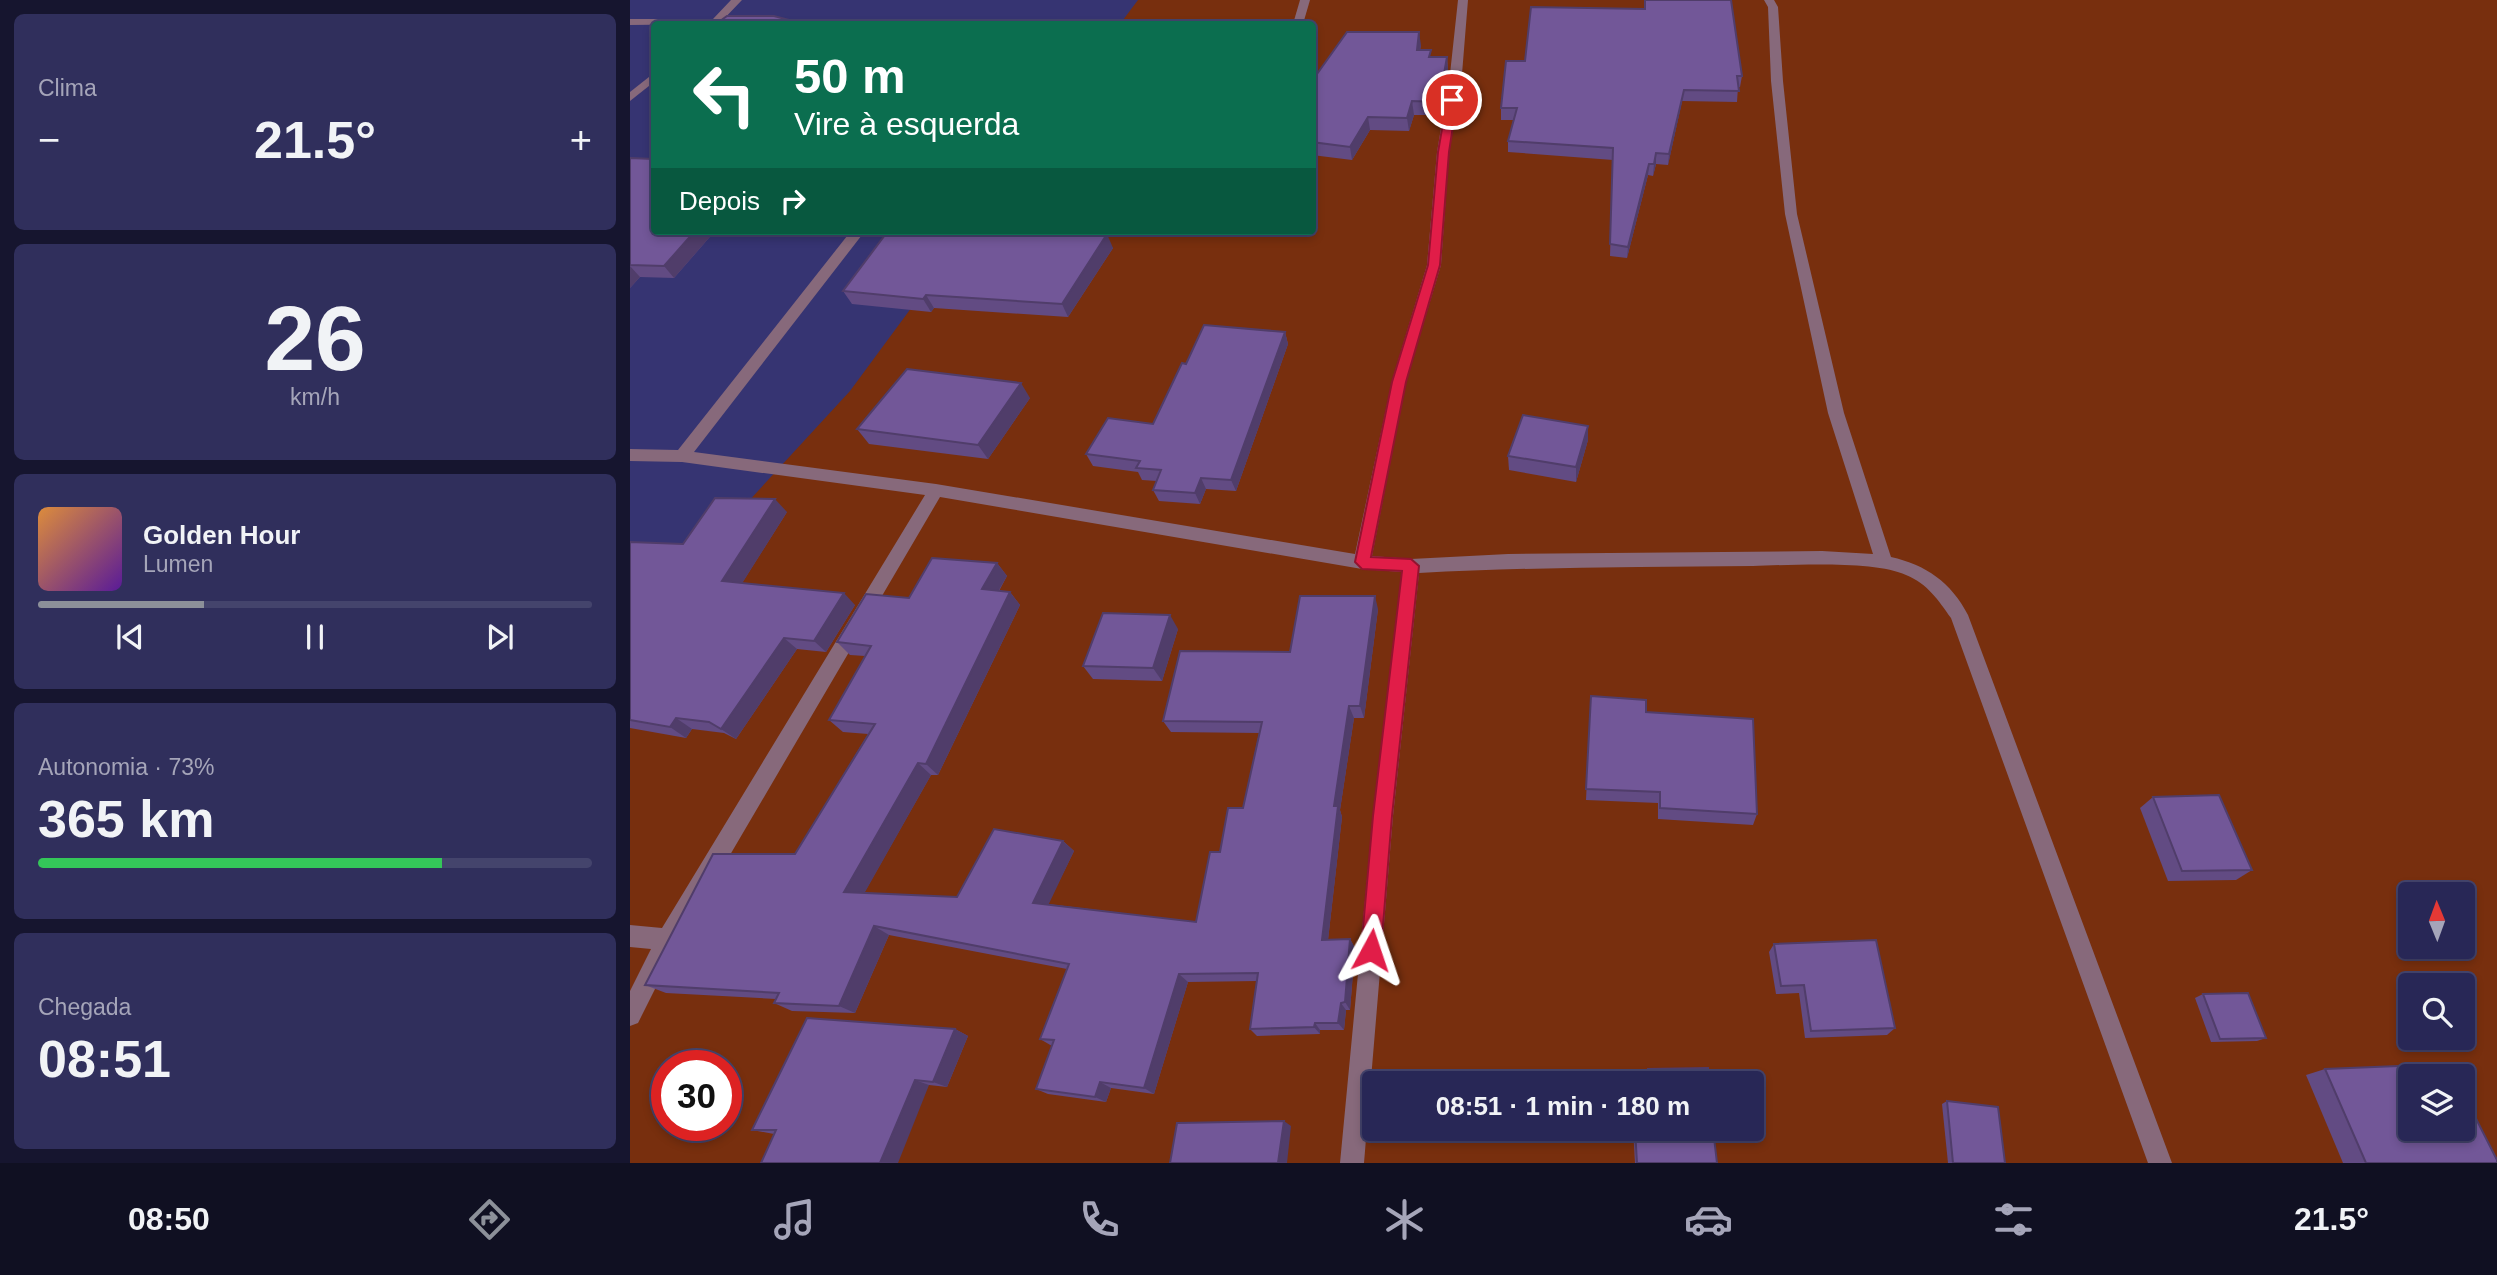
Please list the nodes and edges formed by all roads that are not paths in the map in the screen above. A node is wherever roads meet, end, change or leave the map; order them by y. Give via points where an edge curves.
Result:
1 (737, 0) edge
2 (1305, 0) edge
3 (1463, 0) edge
4 (1769, 0) edge
5 (717, 21) edge
6 (1299, 21) edge
7 (630, 22) edge
8 (651, 22) edge
9 (651, 79) edge
10 (630, 98) edge
11 (855, 235) edge
12 (630, 455) edge
13 (682, 456) junction
14 (936, 490) junction
15 (1362, 562) junction
16 (1884, 562) junction
17 (1411, 566) junction
18 (630, 936) edge
19 (668, 939) junction
20 (630, 1015) edge
21 (1352, 1163) edge
22 (2160, 1163) edge

1 - 5 street
2 - 6 street
3 - 15 street via 1434,265 1399,382
4 - 16 street via 1791,214 1836,413
7 - 8 street
9 - 10 street
11 - 13 street
12 - 13 street
13 - 14 street
14 - 15 street
14 - 19 street
15 - 17 street
16 - 17 street via 1809,558
16 - 22 street via 1910,568 1938,585 1959,615
17 - 21 street
18 - 19 street
19 - 20 street

